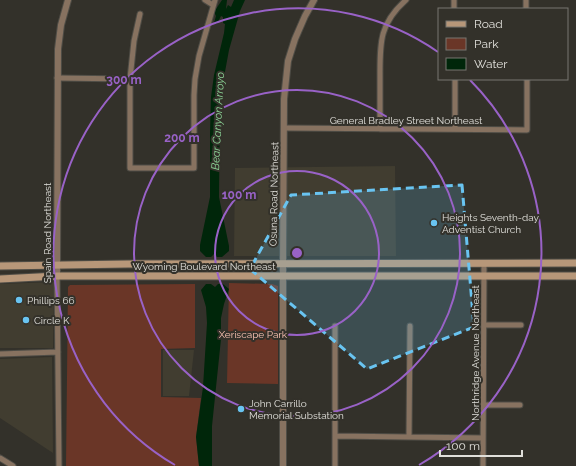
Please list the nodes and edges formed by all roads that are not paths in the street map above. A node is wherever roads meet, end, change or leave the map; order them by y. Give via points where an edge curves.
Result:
1 (68, 0) edge
2 (205, 0) edge
3 (314, 0) edge
4 (406, 0) edge
5 (214, 3) edge
6 (140, 14) dead end
7 (58, 78) junction
8 (130, 79) junction
9 (454, 80) edge
10 (527, 80) edge
11 (284, 128) junction
12 (380, 129) junction
13 (455, 129) junction
14 (576, 263) edge
15 (58, 264) junction
16 (283, 264) junction
17 (484, 264) junction
18 (0, 266) edge
19 (58, 276) junction
20 (283, 276) junction
21 (576, 276) edge
22 (484, 277) junction
23 (0, 279) edge
24 (484, 325) junction
25 (520, 325) dead end
26 (335, 326) dead end
27 (410, 326) dead end
28 (58, 352) junction
29 (0, 354) edge
30 (483, 405) junction
31 (520, 405) dead end
32 (335, 436) junction
33 (409, 436) junction
34 (483, 438) junction
35 (0, 458) edge
36 (13, 466) edge
37 (59, 466) edge
38 (283, 466) edge
39 (335, 466) edge
40 (483, 466) edge

1 - 7 street, Spain Road Northeast via 61,25
2 - 5 street
3 - 11 street, Osuna Road Northeast via 295,39 288,61
4 - 12 street via 390,17 380,42
5 - 8 street via 195,79 194,168 130,168
6 - 8 street
7 - 8 street
7 - 15 street, Spain Road Northeast
9 - 13 street
10 - 13 street, General Bradley Street Northeast via 527,130
11 - 12 street, General Bradley Street Northeast
11 - 16 street, Osuna Road Northeast
12 - 13 street, General Bradley Street Northeast
14 - 17 main road, Wyoming Boulevard Northeast
15 - 16 main road, Wyoming Boulevard Northeast
15 - 18 main road, Wyoming Boulevard Northeast
15 - 19 street, Spain Road Northeast
16 - 17 main road, Wyoming Boulevard Northeast
16 - 20 street, Osuna Road Northeast
17 - 22 street, Northridge Avenue Northeast
19 - 20 main road, Wyoming Boulevard Northeast
19 - 23 main road, Wyoming Boulevard Northeast
19 - 28 street, Spain Road Northeast
20 - 22 main road, Wyoming Boulevard Northeast
20 - 38 street, Osuna Road Northeast
21 - 22 main road, Wyoming Boulevard Northeast
22 - 24 street, Northridge Avenue Northeast
24 - 25 street
24 - 30 street, Northridge Avenue Northeast
26 - 32 street
27 - 33 street
28 - 29 street
28 - 37 street, Spain Road Northeast
30 - 31 street
30 - 34 street, Northridge Avenue Northeast
32 - 33 street
32 - 39 street
33 - 34 street
34 - 40 street, Northridge Avenue Northeast
35 - 36 street

